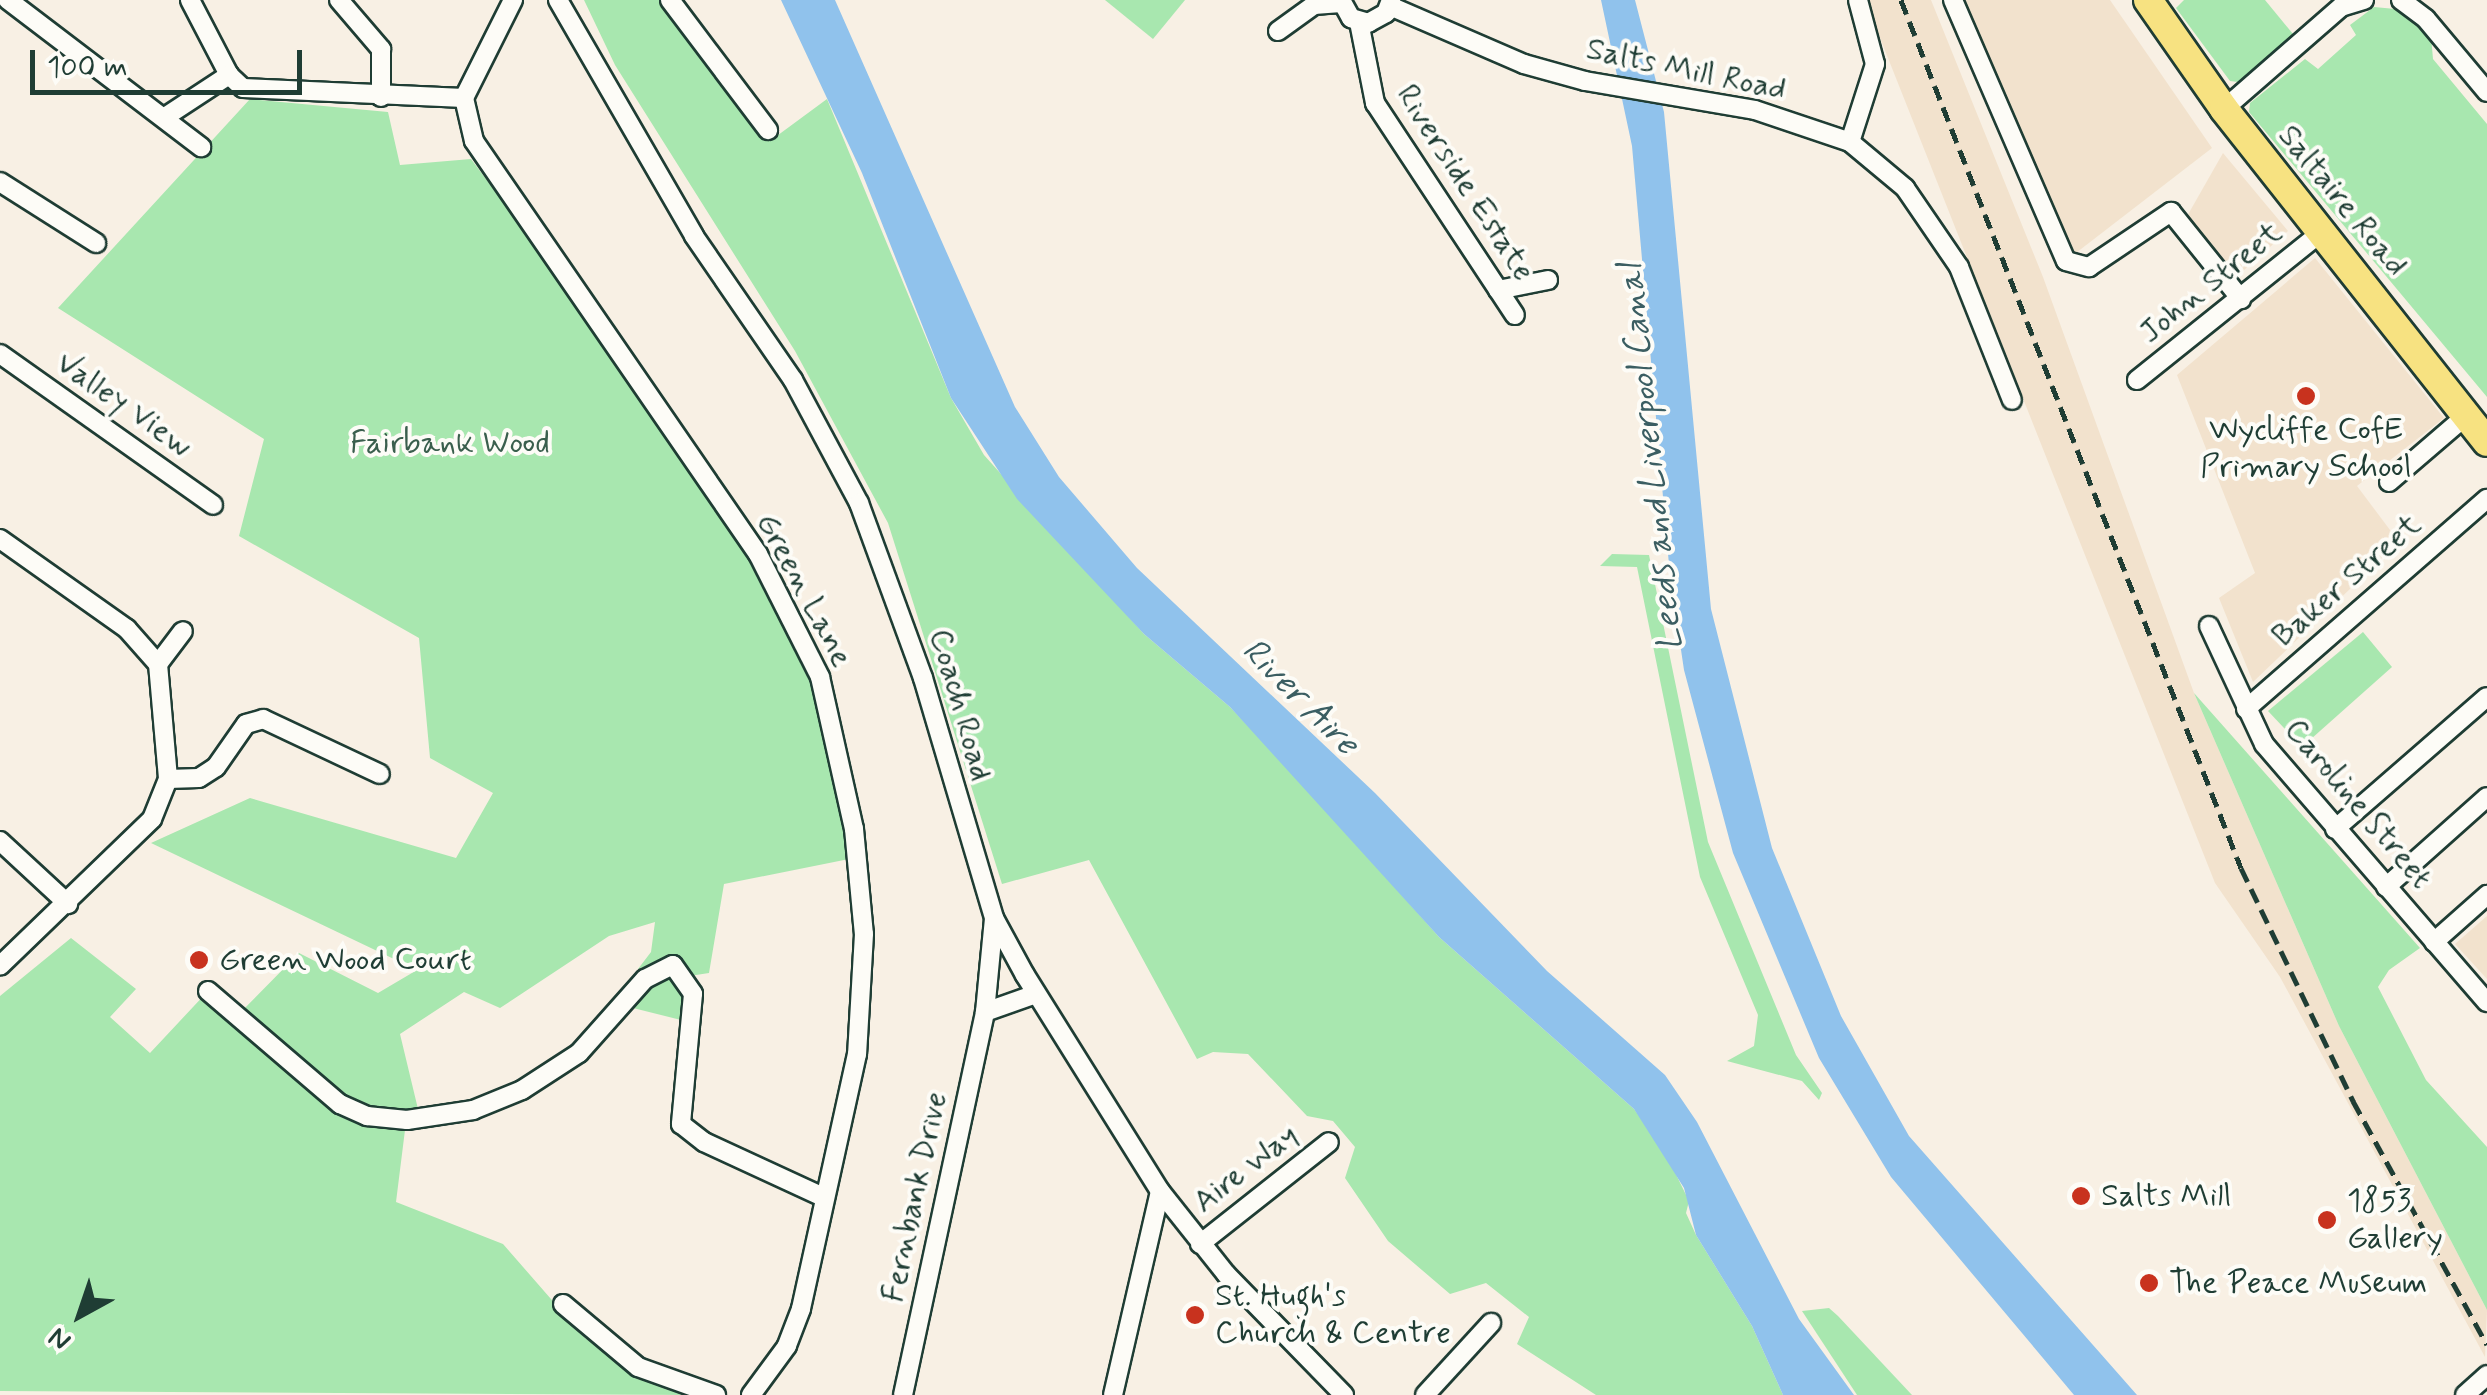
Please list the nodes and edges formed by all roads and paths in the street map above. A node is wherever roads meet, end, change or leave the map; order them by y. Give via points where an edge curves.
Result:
1 (8, 0) edge
2 (190, 0) edge
3 (339, 0) edge
4 (513, 0) edge
5 (558, 0) edge
6 (670, 0) edge
7 (1858, 0) edge
8 (1953, 0) edge
9 (2148, 0) edge
10 (2364, 0) edge
11 (2401, 0) edge
12 (1342, 2) edge
13 (1390, 3) edge
14 (1358, 22) junction
15 (1278, 30) dead end
16 (229, 74) junction
17 (2487, 91) edge
18 (381, 97) junction
19 (464, 98) junction
20 (2224, 109) junction
21 (165, 117) junction
22 (768, 130) dead end
23 (1850, 142) junction
24 (201, 147) dead end
25 (0, 182) edge
26 (2322, 232) junction
27 (96, 243) dead end
28 (1548, 280) dead end
29 (1498, 290) junction
30 (2240, 299) junction
31 (1515, 315) dead end
32 (0, 354) edge
33 (67, 374) dead end
34 (2138, 380) dead end
35 (53, 392) junction
36 (2012, 400) dead end
37 (2467, 416) junction
38 (2487, 442) edge
39 (2388, 482) dead end
40 (2487, 499) edge
41 (213, 505) dead end
42 (0, 539) edge
43 (2209, 626) dead end
44 (183, 631) dead end
45 (158, 664) junction
46 (2487, 697) edge
47 (2246, 709) junction
48 (380, 774) dead end
49 (168, 779) junction
50 (2487, 796) edge
51 (2336, 829) junction
52 (0, 841) edge
53 (2386, 887) junction
54 (2487, 895) edge
55 (68, 904) junction
56 (994, 918) junction
57 (2434, 942) junction
58 (0, 966) edge
59 (208, 991) dead end
60 (1036, 994) junction
61 (2487, 1002) edge
62 (984, 1012) junction
63 (1330, 1142) dead end
64 (1160, 1192) junction
65 (825, 1198) junction
66 (1200, 1244) junction
67 (563, 1304) dead end
68 (1491, 1323) dead end
69 (716, 1395) edge
70 (751, 1395) edge
71 (903, 1395) edge
72 (1113, 1395) edge
73 (1344, 1395) edge
74 (1426, 1395) edge

1 - 21 street
2 - 16 street
3 - 18 street via 381,48
4 - 19 street
5 - 56 street, Coach Road via 694,236 800,391 859,503 923,678
6 - 22 street
7 - 23 street via 1875,64
8 - 30 street via 2066,261 2088,267 2171,212
9 - 20 main road, Saltaire Road
10 - 20 street via 2341,8
11 - 17 street via 2426,19
12 - 14 street
12 - 15 street via 1314,5
13 - 14 street, Salts Mill Road via 1381,18
13 - 23 street, Salts Mill Road via 1524,64 1755,110
14 - 29 street, Riverside Estate via 1374,103
16 - 18 street via 243,88
16 - 21 street
18 - 19 street
19 - 65 street, Green Lane via 474,141 758,554 820,676 854,829 864,934 857,1054
20 - 26 main road, Saltaire Road
21 - 24 street
23 - 36 street, Salts Mill Road via 1905,188 1958,266
25 - 27 street
26 - 30 street, John Street
26 - 37 main road, Saltaire Road
28 - 29 street
29 - 31 street, Riverside Estate
30 - 34 street, John Street
32 - 35 street, Valley View
33 - 35 street
35 - 41 street, Valley View
37 - 38 main road, Saltaire Road
37 - 39 street
40 - 47 street, Baker Street
42 - 45 street via 126,628
43 - 47 street, Caroline Street
44 - 45 street
45 - 49 street
46 - 51 street
47 - 51 street, Caroline Street via 2264,744
48 - 49 street via 263,719 246,724 216,767 200,778
49 - 55 street via 152,820
50 - 53 street
51 - 53 street, Caroline Street
52 - 55 street
53 - 57 street, Caroline Street
54 - 57 street
55 - 58 street
56 - 60 street, Coach Road
56 - 62 street, Fernbank Drive
57 - 61 street, Caroline Street
59 - 65 street via 340,1104 368,1116 407,1120 473,1110 522,1090 580,1053 645,978 673,965 692,994 681,1124 704,1142
60 - 62 street
60 - 64 street, Coach Road
62 - 71 street, Fernbank Drive
63 - 66 street, Aire Way
64 - 66 street, Coach Road
64 - 72 street
65 - 70 street, Green Lane via 801,1310 786,1346
66 - 73 street, Coach Road
67 - 69 street via 638,1367
68 - 74 street

